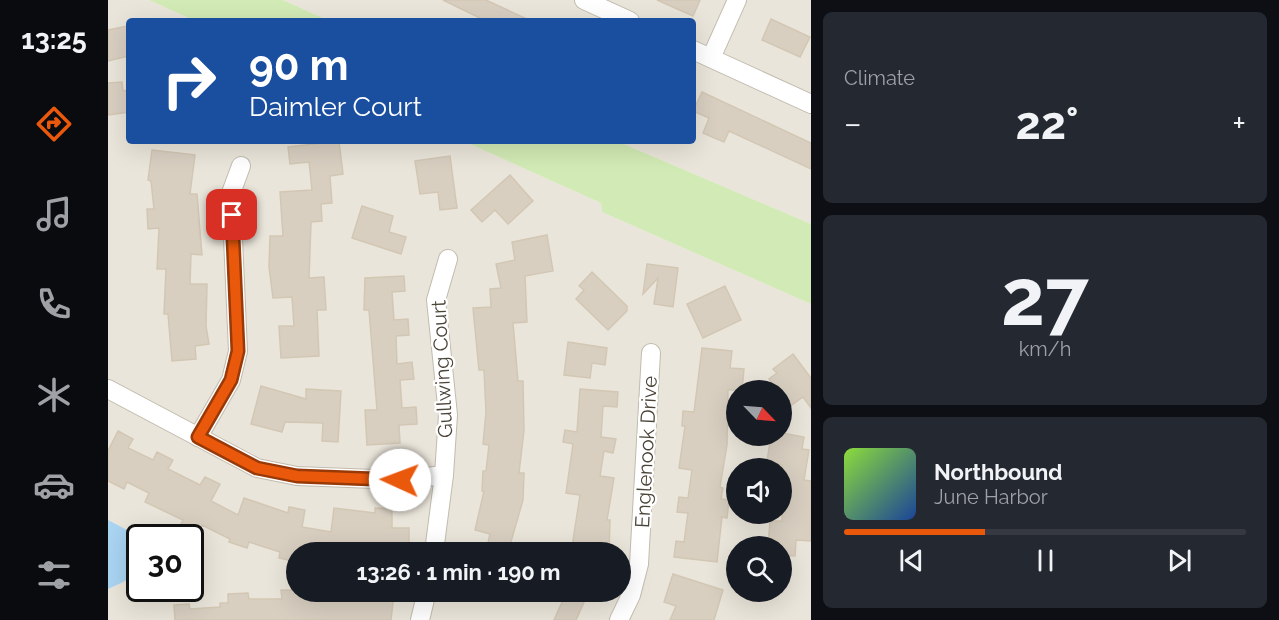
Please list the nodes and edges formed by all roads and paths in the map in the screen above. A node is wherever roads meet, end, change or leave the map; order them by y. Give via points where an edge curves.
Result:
1 (584, 0) edge
2 (737, 0) edge
3 (623, 18) edge
4 (696, 51) edge
5 (711, 58) junction
6 (811, 104) edge
7 (241, 166) dead end
8 (448, 259) dead end
9 (651, 353) dead end
10 (108, 390) edge
11 (198, 437) junction
12 (444, 476) junction
13 (436, 542) edge
14 (424, 602) edge
15 (420, 620) edge
16 (619, 620) edge

1 - 3 street
2 - 5 street
4 - 5 street
5 - 6 street
7 - 11 street via 231,193 238,351 231,380
8 - 12 street, Gullwing Court via 436,300 448,415
9 - 16 street, Englenook Drive via 639,564
10 - 11 street
11 - 12 street via 257,468 297,476 400,480
12 - 13 street, Gullwing Court
14 - 15 street

